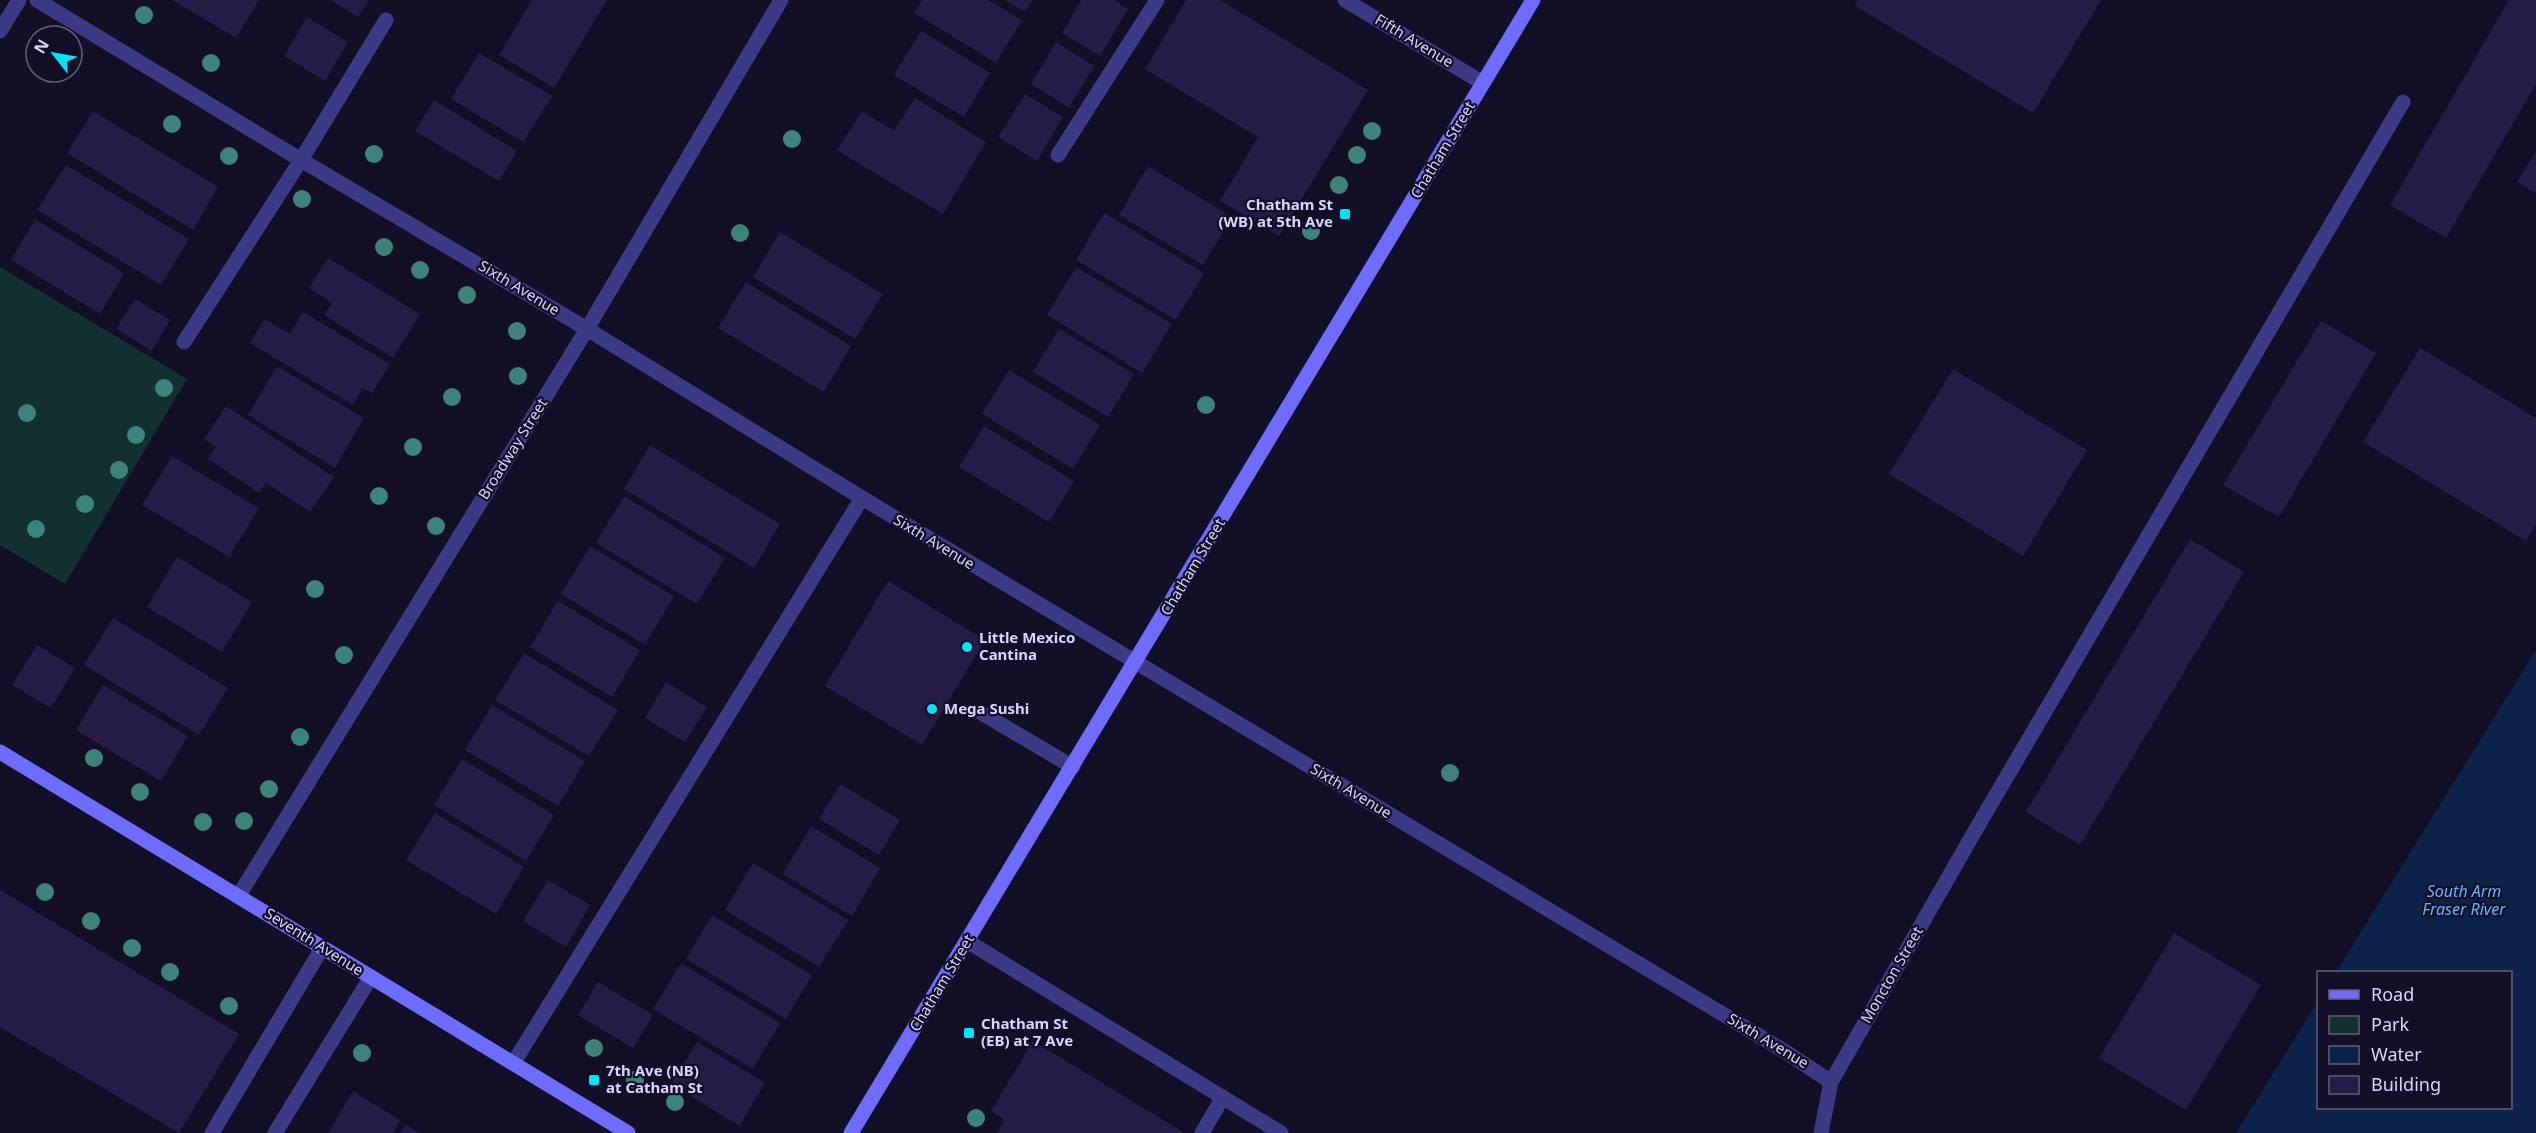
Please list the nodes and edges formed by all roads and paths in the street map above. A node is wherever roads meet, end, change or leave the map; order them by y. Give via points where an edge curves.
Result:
1 (19, 0) edge
2 (37, 0) edge
3 (781, 0) edge
4 (1156, 0) edge
5 (1345, 0) edge
6 (1533, 0) edge
7 (386, 20) dead end
8 (0, 32) edge
9 (1483, 82) junction
10 (2403, 102) dead end
11 (1058, 154) dead end
12 (301, 160) junction
13 (587, 329) junction
14 (184, 342) dead end
15 (862, 498) junction
16 (1136, 663) junction
17 (980, 712) dead end
18 (0, 752) edge
19 (1072, 767) junction
20 (239, 896) junction
21 (967, 941) junction
22 (322, 948) junction
23 (371, 977) junction
24 (513, 1062) junction
25 (1831, 1082) junction
26 (1223, 1097) junction
27 (1265, 1129) edge
28 (212, 1133) edge
29 (275, 1133) edge
30 (628, 1133) edge
31 (851, 1133) edge
32 (1202, 1133) edge
33 (1281, 1133) edge
34 (1821, 1133) edge

1 - 8 street
2 - 12 street, Sixth Avenue
3 - 13 street, Broadway Street
4 - 11 street
5 - 9 street, Fifth Avenue
6 - 9 street, Chatham Street
7 - 12 street
9 - 16 street, Chatham Street
10 - 25 street, Moncton Street
12 - 13 street, Sixth Avenue
12 - 14 street
13 - 15 street, Sixth Avenue
13 - 20 street, Broadway Street
15 - 16 street, Sixth Avenue
15 - 24 street
16 - 19 street, Chatham Street
16 - 25 street, Sixth Avenue via 1766,1039
17 - 19 street
18 - 20 street, Seventh Avenue
19 - 21 street, Chatham Street
20 - 22 street, Seventh Avenue
21 - 26 street
21 - 31 street, Chatham Street
22 - 23 street, Seventh Avenue
22 - 28 street
23 - 24 street, Seventh Avenue
23 - 29 street
24 - 30 street, Seventh Avenue
25 - 34 street, Moncton Street
26 - 27 street
26 - 32 street
27 - 33 street

